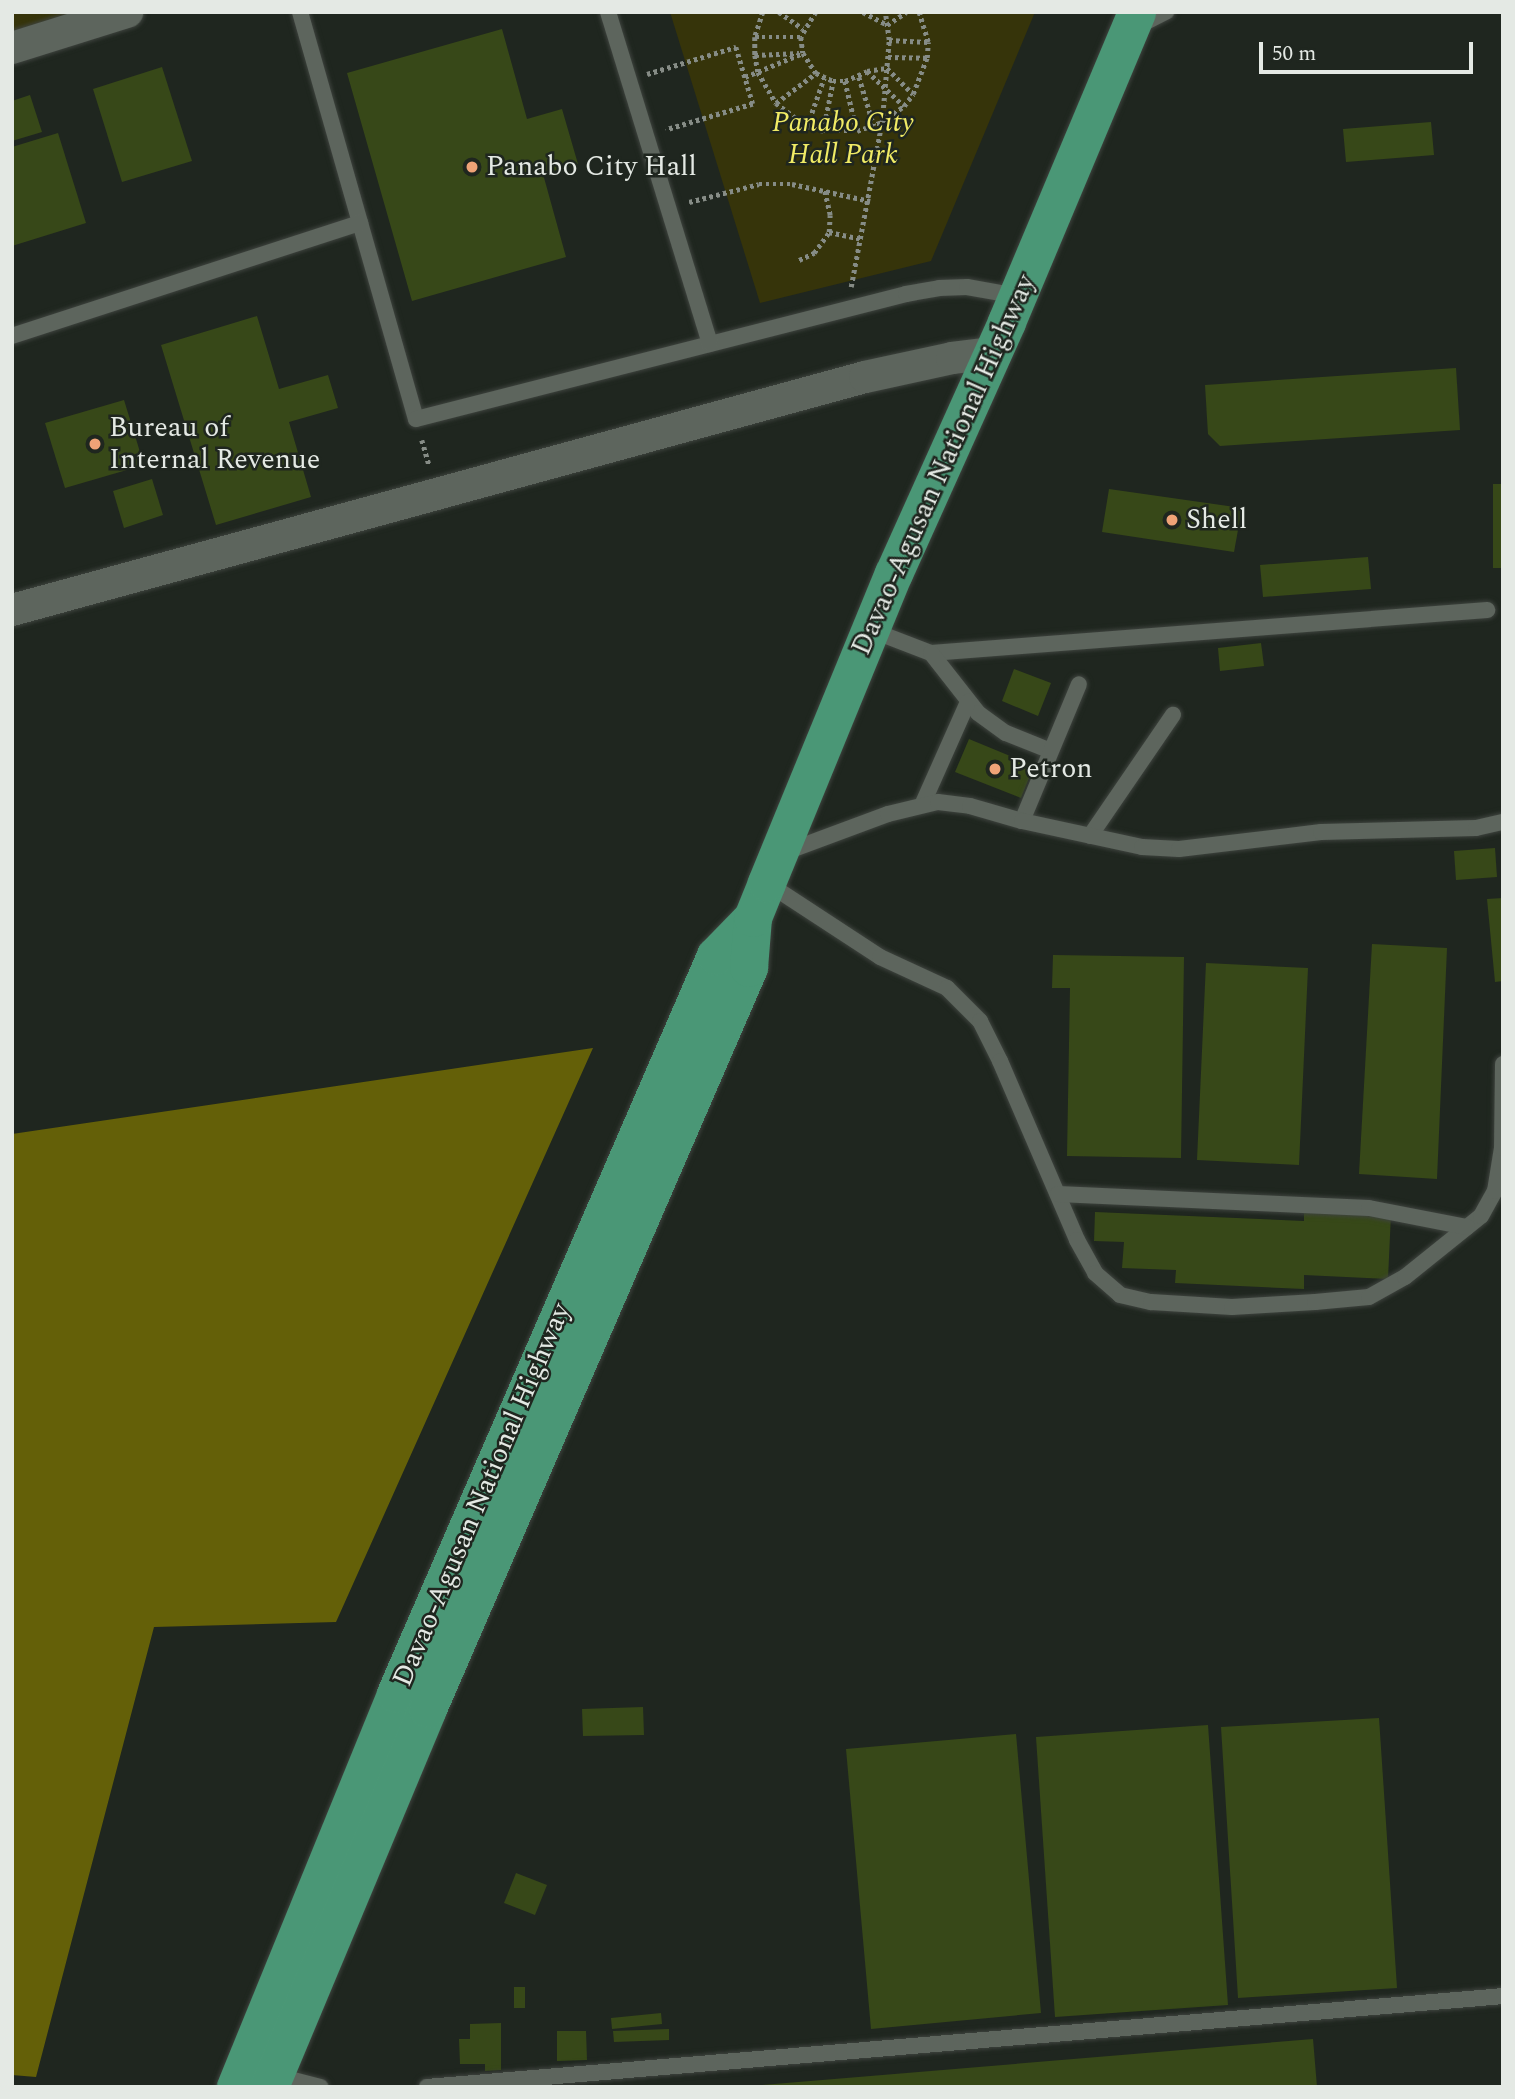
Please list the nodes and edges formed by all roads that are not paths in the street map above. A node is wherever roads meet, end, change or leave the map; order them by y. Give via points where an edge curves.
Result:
1 (127, 12) edge
2 (300, 12) edge
3 (608, 12) edge
4 (1166, 12) edge
5 (1134, 21) edge
6 (12, 48) edge
7 (360, 223) junction
8 (1018, 296) junction
9 (12, 336) edge
10 (710, 344) junction
11 (993, 353) junction
12 (12, 610) edge
13 (1487, 610) dead end
14 (871, 630) junction
15 (931, 653) junction
16 (1079, 684) dead end
17 (968, 702) junction
18 (1173, 715) dead end
19 (1051, 751) junction
20 (923, 803) junction
21 (1022, 821) junction
22 (1503, 822) edge
23 (1090, 836) junction
24 (772, 869) junction
25 (1503, 1064) edge
26 (1058, 1194) junction
27 (1467, 1227) junction
28 (1503, 1996) edge
29 (257, 2078) edge
30 (320, 2087) edge
31 (427, 2087) edge

1 - 6 street
2 - 7 lane
3 - 10 lane
4 - 5 lane
5 - 8 highway, Davao-Agusan National Highway
7 - 9 lane
7 - 10 lane via 416,419
8 - 10 lane via 995,290 939,288
8 - 11 highway, Davao-Agusan National Highway
11 - 12 street via 892,370
11 - 14 highway, Davao-Agusan National Highway
13 - 15 lane
14 - 15 lane
14 - 24 highway, Davao-Agusan National Highway
15 - 17 lane
16 - 19 lane
17 - 19 lane via 1006,733
17 - 20 lane
18 - 23 lane
19 - 21 lane
20 - 21 lane via 953,803
20 - 24 lane
21 - 23 lane
22 - 23 lane via 1476,828 1321,832 1179,849
24 - 26 lane via 880,957 947,988 967,1007 1000,1060
24 - 29 highway, Davao-Agusan National Highway via 753,918 749,968 412,1702
25 - 27 lane via 1502,1148 1495,1191 1481,1216
26 - 27 lane via 1369,1208
26 - 27 lane via 1094,1273 1120,1295 1151,1302 1232,1307 1369,1297 1405,1277
28 - 31 lane
29 - 30 lane

